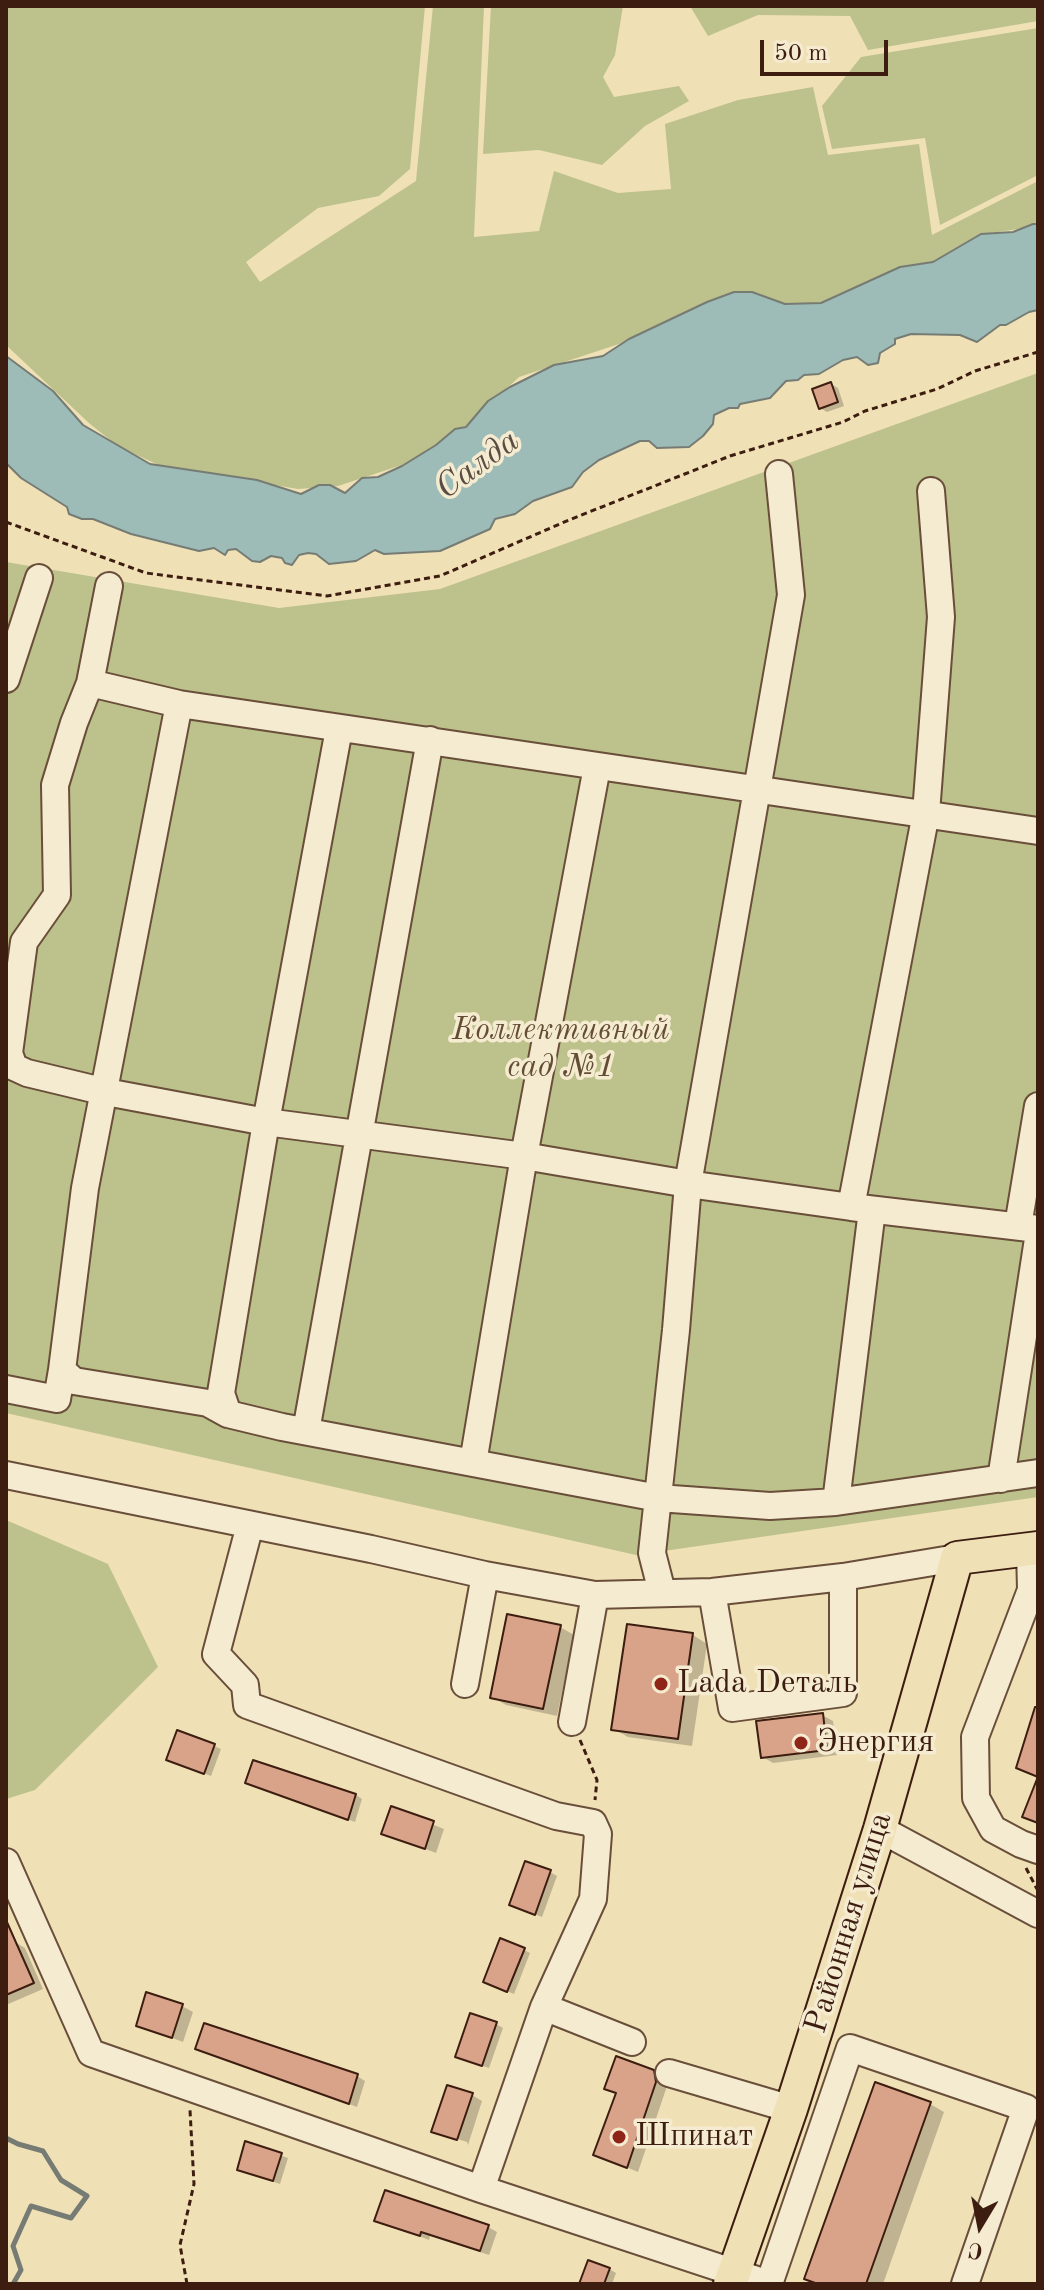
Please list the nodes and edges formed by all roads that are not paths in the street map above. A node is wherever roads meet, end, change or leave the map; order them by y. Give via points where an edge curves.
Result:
1 (779, 474) dead end
2 (931, 491) dead end
3 (39, 578) dead end
4 (109, 586) dead end
5 (6, 679) edge
6 (90, 683) junction
7 (179, 704) junction
8 (339, 729) junction
9 (430, 740) junction
10 (597, 767) junction
11 (758, 791) junction
12 (926, 813) junction
13 (1038, 831) edge
14 (9, 1012) edge
15 (106, 1092) junction
16 (1038, 1106) edge
17 (266, 1122) junction
18 (358, 1133) junction
19 (524, 1156) junction
20 (688, 1184) junction
21 (862, 1208) junction
22 (1031, 1232) edge
23 (62, 1370) junction
24 (6, 1389) edge
25 (228, 1414) junction
26 (306, 1431) junction
27 (473, 1463) junction
28 (1038, 1473) edge
29 (6, 1475) edge
30 (1001, 1479) junction
31 (658, 1498) junction
32 (836, 1502) junction
33 (250, 1525) junction
34 (1034, 1549) edge
35 (957, 1558) junction
36 (485, 1575) junction
37 (843, 1577) junction
38 (1034, 1590) edge
39 (662, 1592) junction
40 (712, 1592) junction
41 (595, 1595) junction
42 (465, 1684) dead end
43 (572, 1722) road end
44 (880, 1829) junction
45 (1038, 1850) edge
46 (6, 1862) edge
47 (1038, 1914) edge
48 (544, 2007) junction
49 (632, 2042) dead end
50 (669, 2073) dead end
51 (791, 2109) junction
52 (481, 2189) junction
53 (732, 2278) edge
54 (769, 2284) edge
55 (965, 2284) edge

1 - 11 street via 791,595
2 - 12 street via 941,617
3 - 5 street
4 - 6 street
6 - 7 street
6 - 14 street via 55,785 57,895 24,942
7 - 8 street
7 - 15 street
8 - 9 street
8 - 17 street
9 - 10 street
9 - 18 street
10 - 11 street
10 - 19 street
11 - 12 street
11 - 20 street
12 - 13 street
12 - 21 street
14 - 15 street via 14,1067
15 - 17 street
15 - 23 street via 85,1188
16 - 22 street
17 - 18 street
17 - 25 street via 221,1393
18 - 19 street
18 - 26 street
19 - 20 street
19 - 27 street
20 - 21 street
20 - 31 street
21 - 22 street
21 - 32 street
22 - 30 street
23 - 24 street via 57,1399
23 - 25 street via 74,1381 208,1403
25 - 26 street
26 - 27 street
27 - 31 street
28 - 30 street
29 - 33 street
30 - 32 street
31 - 32 street via 770,1506
31 - 39 street via 652,1553
33 - 36 street
33 - 48 street via 216,1654 245,1685 247,1705 556,1816 593,1823 598,1834 593,1899
34 - 35 main road
34 - 38 street
35 - 37 street
35 - 44 main road, Районная улица
36 - 41 street
36 - 42 street
37 - 40 street
37 - 40 street via 843,1693 732,1708
38 - 45 street via 975,1737 976,1798 993,1829
39 - 40 street
39 - 41 street
41 - 43 street
44 - 47 street
44 - 51 main road, Районная улица
46 - 52 street via 91,2053
48 - 49 street
48 - 52 street
50 - 51 street
51 - 53 main road, Районная улица
52 - 53 street
53 - 54 street
54 - 55 street via 850,2048 1026,2108

